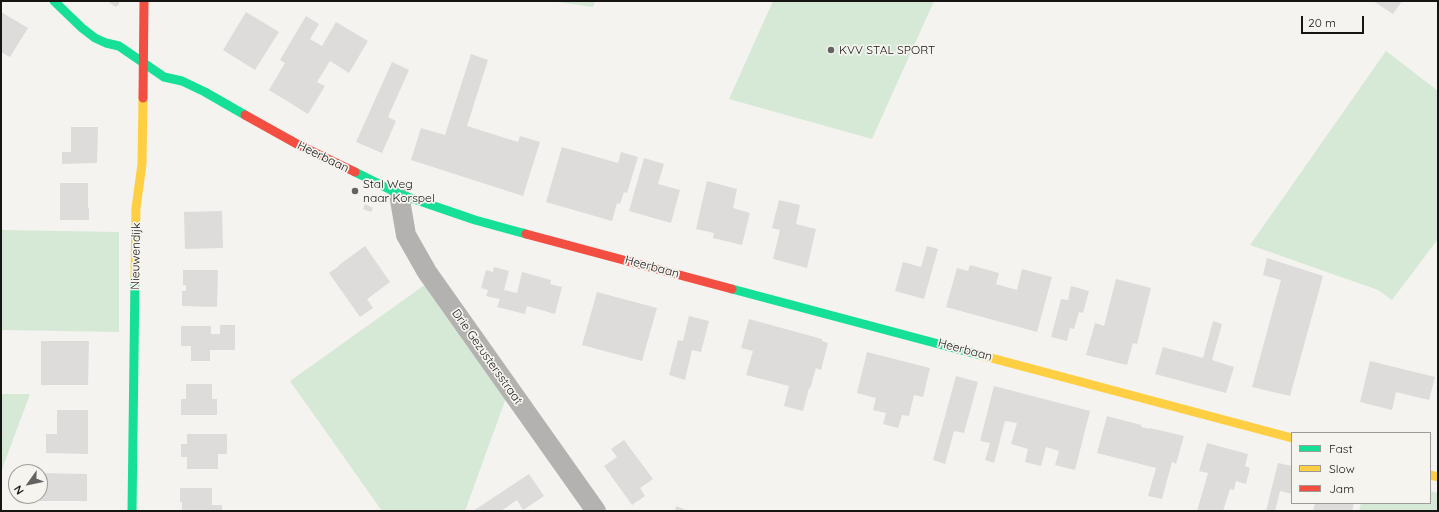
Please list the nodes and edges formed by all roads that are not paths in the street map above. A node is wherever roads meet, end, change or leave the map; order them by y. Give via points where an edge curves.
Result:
1 (54, 1) edge
2 (144, 1) edge
3 (143, 63) junction
4 (399, 194) junction
5 (1291, 438) edge
6 (132, 511) edge
7 (596, 511) edge

1 - 3 street, Heerbaan via 95,38 119,46
2 - 3 street, Nieuwendijk
3 - 4 street, Heerbaan via 164,77 182,81 199,89 297,144
3 - 6 street, Nieuwendijk via 142,164 136,208
4 - 5 street, Heerbaan via 482,222
4 - 7 street, Drie Gezustersstraat via 406,235 427,272

